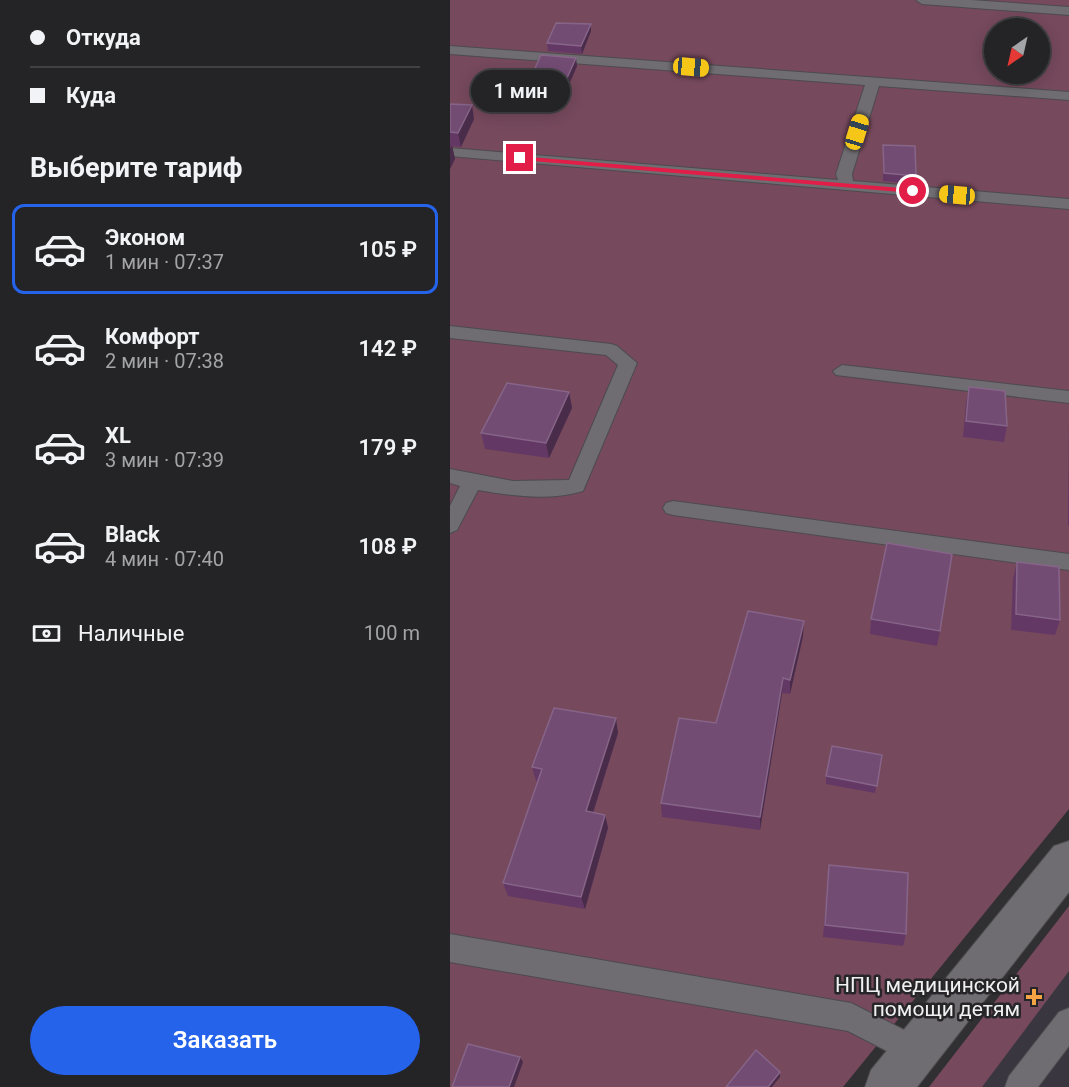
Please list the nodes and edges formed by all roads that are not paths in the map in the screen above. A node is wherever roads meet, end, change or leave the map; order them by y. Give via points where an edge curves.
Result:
1 (922, 0) edge
2 (1069, 10) edge
3 (450, 50) edge
4 (873, 82) junction
5 (1069, 96) edge
6 (450, 152) edge
7 (846, 185) junction
8 (1069, 204) edge
9 (450, 332) edge
10 (842, 370) dead end
11 (1069, 397) edge
12 (450, 476) edge
13 (472, 483) junction
14 (674, 508) dead end
15 (450, 525) edge
16 (1069, 562) edge
17 (1069, 860) edge
18 (450, 948) edge
19 (1069, 1022) edge
20 (916, 1051) junction
21 (888, 1087) edge
22 (1020, 1087) edge

1 - 2 lane
3 - 4 lane
4 - 5 lane
4 - 7 lane via 844,174
6 - 7 lane
7 - 8 lane
9 - 13 lane via 611,350 628,363 576,486 559,490
10 - 11 lane
12 - 13 lane
13 - 15 lane
14 - 16 lane
17 - 20 street
18 - 20 lane via 851,1017
19 - 22 lane
20 - 21 street

